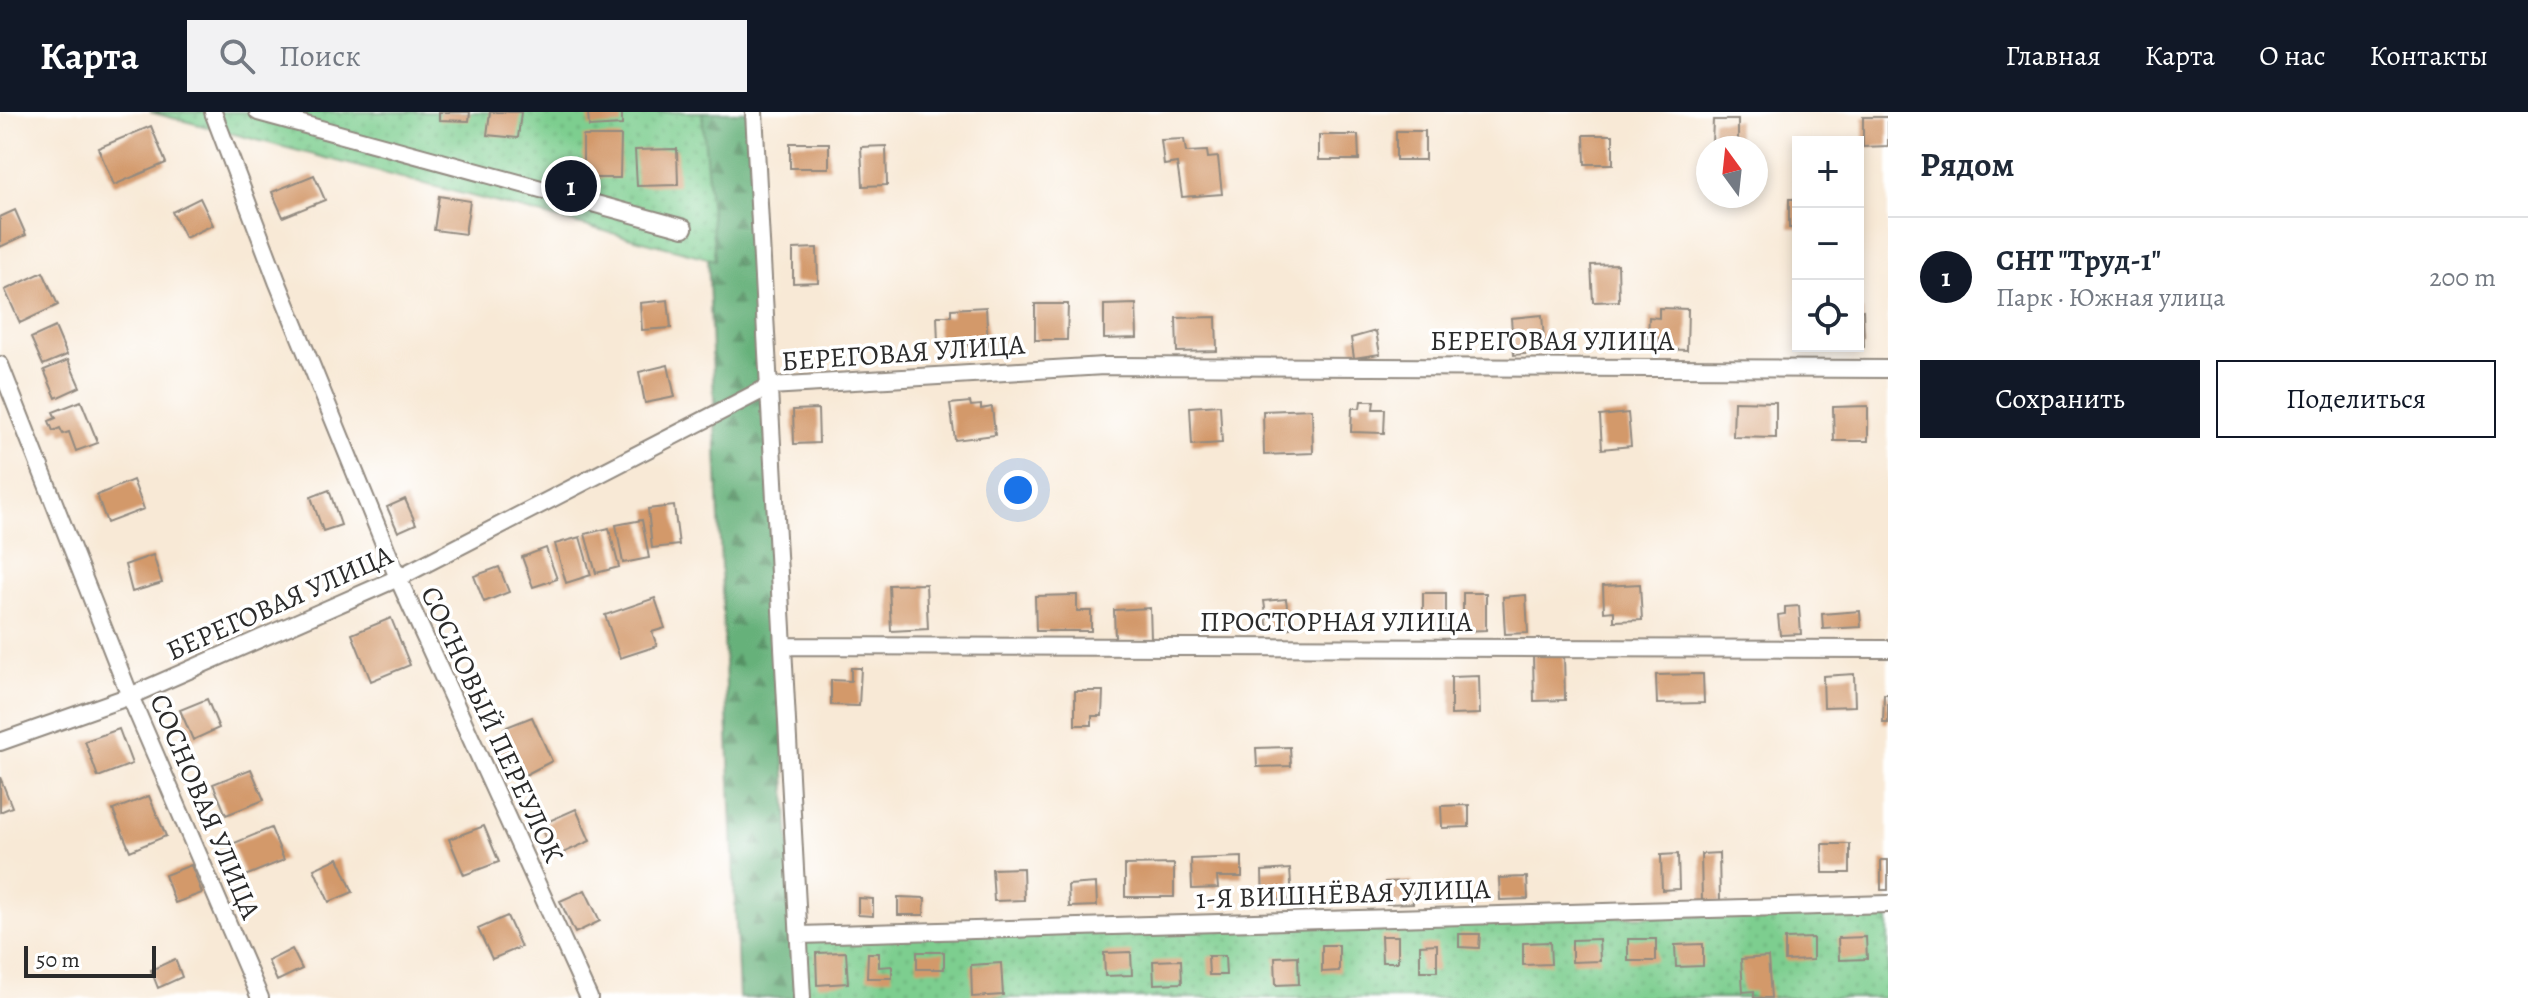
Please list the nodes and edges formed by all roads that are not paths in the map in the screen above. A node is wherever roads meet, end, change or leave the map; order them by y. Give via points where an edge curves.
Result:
1 (213, 112) edge
2 (258, 112) edge
3 (754, 112) edge
4 (684, 228) dead end
5 (0, 365) edge
6 (1888, 369) edge
7 (770, 386) junction
8 (398, 578) junction
9 (784, 646) junction
10 (1888, 649) edge
11 (130, 696) junction
12 (0, 742) edge
13 (1888, 904) edge
14 (799, 935) junction
15 (260, 998) edge
16 (589, 998) edge
17 (802, 998) edge

1 - 8 street, СОСНОВЫЙ ПЕРЕУЛОК
2 - 4 street
3 - 7 street
5 - 11 street, СОСНОВАЯ УЛИЦА
6 - 7 street, БЕРЕГОВАЯ УЛИЦА via 1104,366
7 - 8 street, БЕРЕГОВАЯ УЛИЦА
7 - 9 street
8 - 11 street, БЕРЕГОВАЯ УЛИЦА
8 - 16 street, СОСНОВЫЙ ПЕРЕУЛОК
9 - 10 street, ПРОСТОРНАЯ УЛИЦА
9 - 14 street
11 - 12 street, БЕРЕГОВАЯ УЛИЦА
11 - 15 street, СОСНОВАЯ УЛИЦА
13 - 14 street, 1-Я ВИШНЁВАЯ УЛИЦА
14 - 17 street

